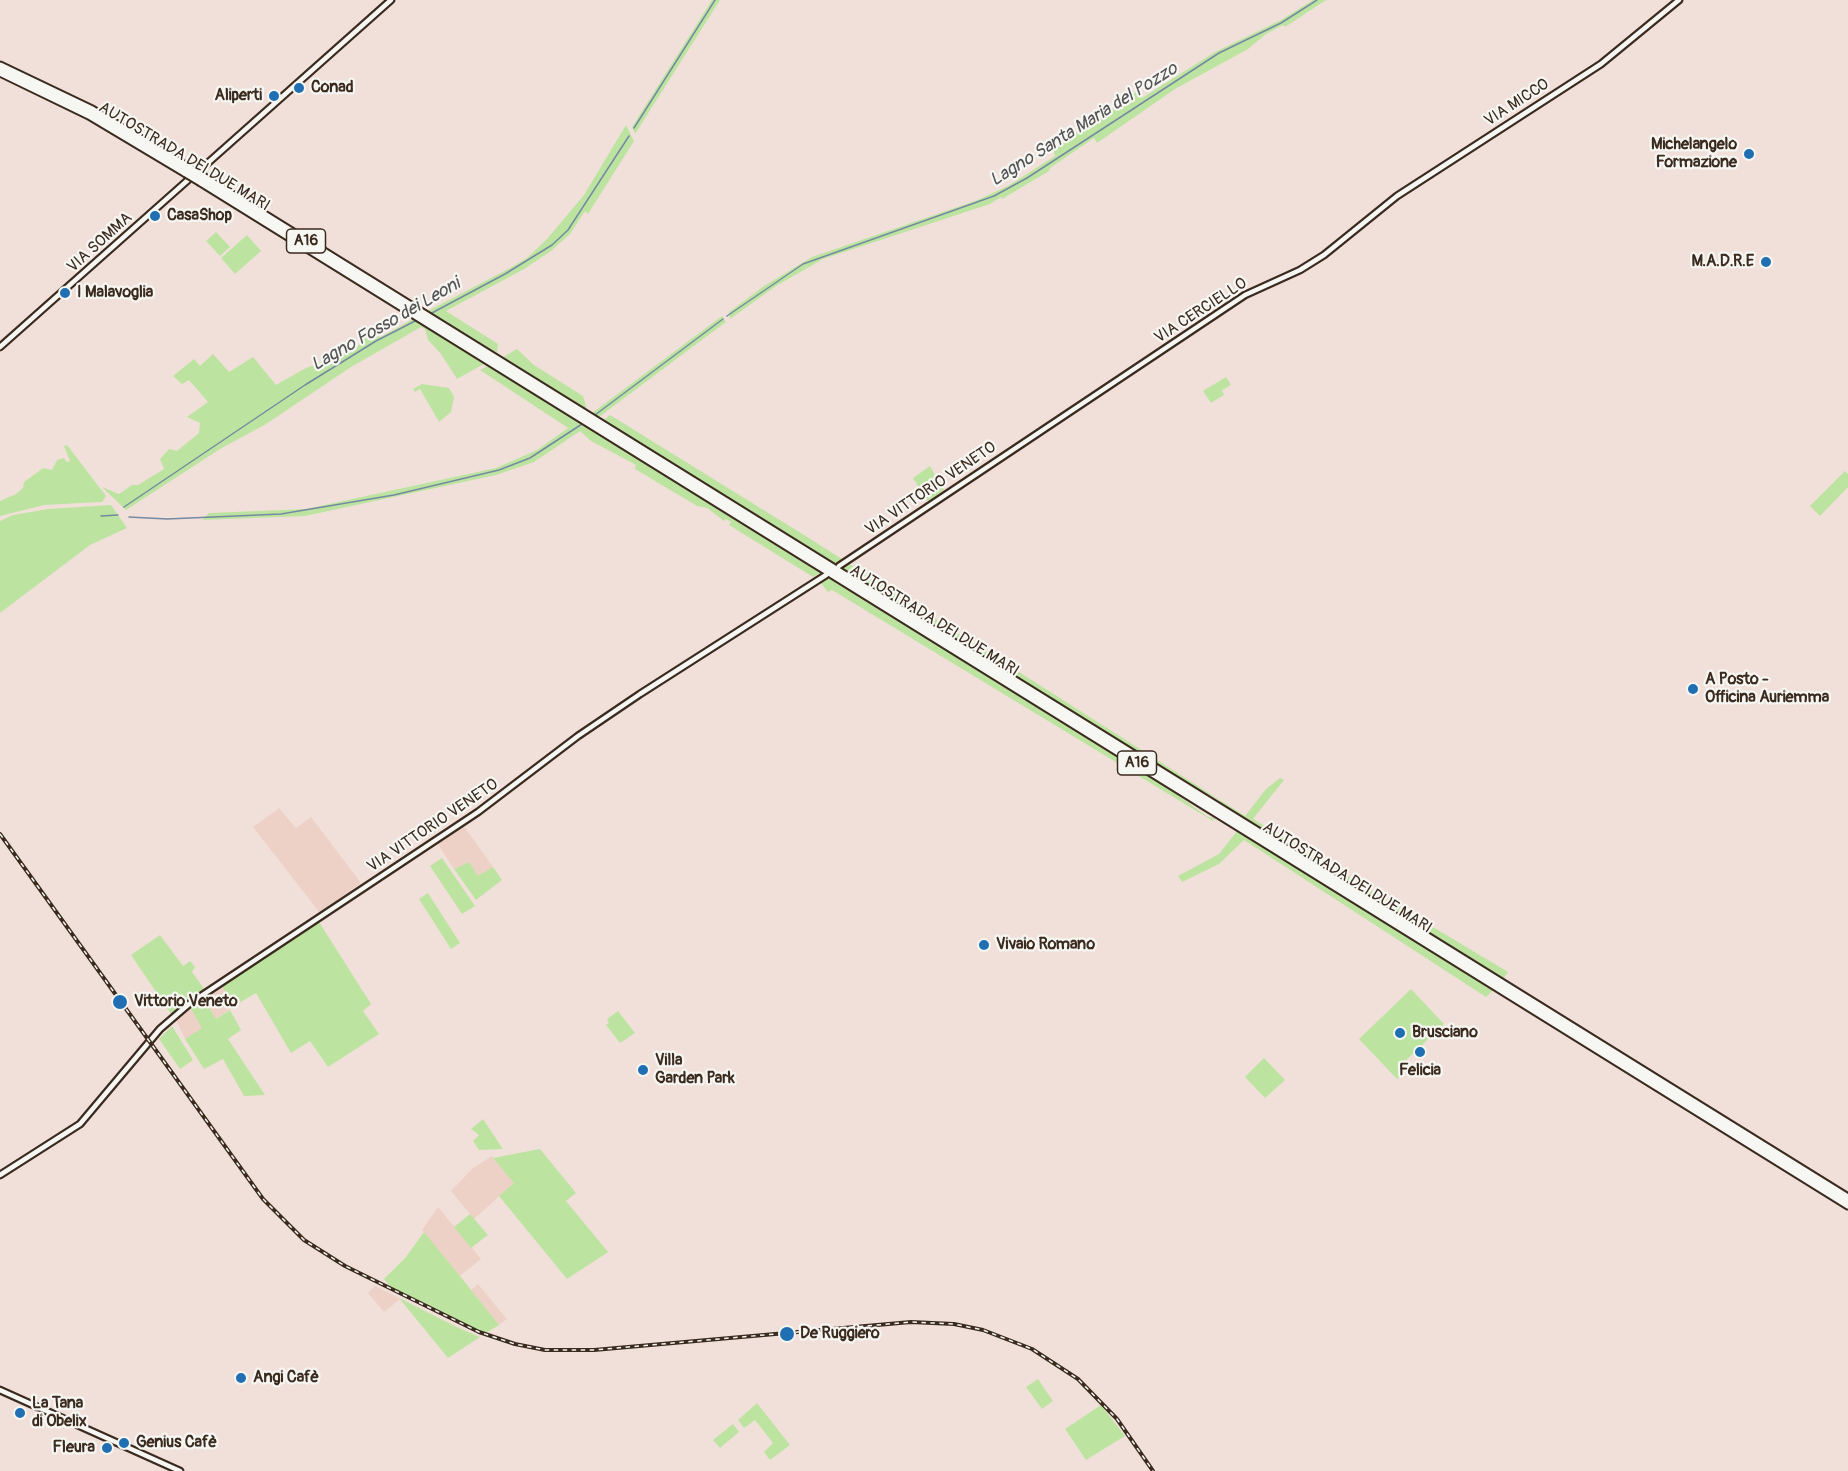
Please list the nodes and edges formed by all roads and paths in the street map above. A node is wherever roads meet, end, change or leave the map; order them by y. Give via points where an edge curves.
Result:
1 (391, 0) edge
2 (1678, 0) edge
3 (0, 66) edge
4 (0, 72) edge
5 (188, 174) junction
6 (202, 176) junction
7 (1378, 210) joint
8 (0, 347) edge
9 (1036, 432) joint
10 (839, 566) dead end
11 (825, 575) dead end
12 (0, 1175) edge
13 (1842, 1197) edge
14 (1848, 1205) edge
15 (0, 1390) edge
16 (180, 1471) edge

1 - 6 street
2 - 7 street, VIA MICCO via 1600,64
3 - 5 highway, AUTOSTRADA DEI DUE MARI / A16 via 102,115
4 - 5 highway, AUTOSTRADA DEI DUE MARI / A16 via 89,115
5 - 6 highway, AUTOSTRADA DEI DUE MARI / A16, bridge
5 - 8 street, VIA SOMMA
6 - 13 highway, AUTOSTRADA DEI DUE MARI / A16
7 - 9 street, VIA CERCIELLO via 1324,255 1245,295
9 - 10 street, VIA VITTORIO VENETO
11 - 12 street, VIA VITTORIO VENETO via 640,694 478,812 179,1011 80,1124
13 - 14 highway, AUTOSTRADA DEI DUE MARI / A16
15 - 16 street

